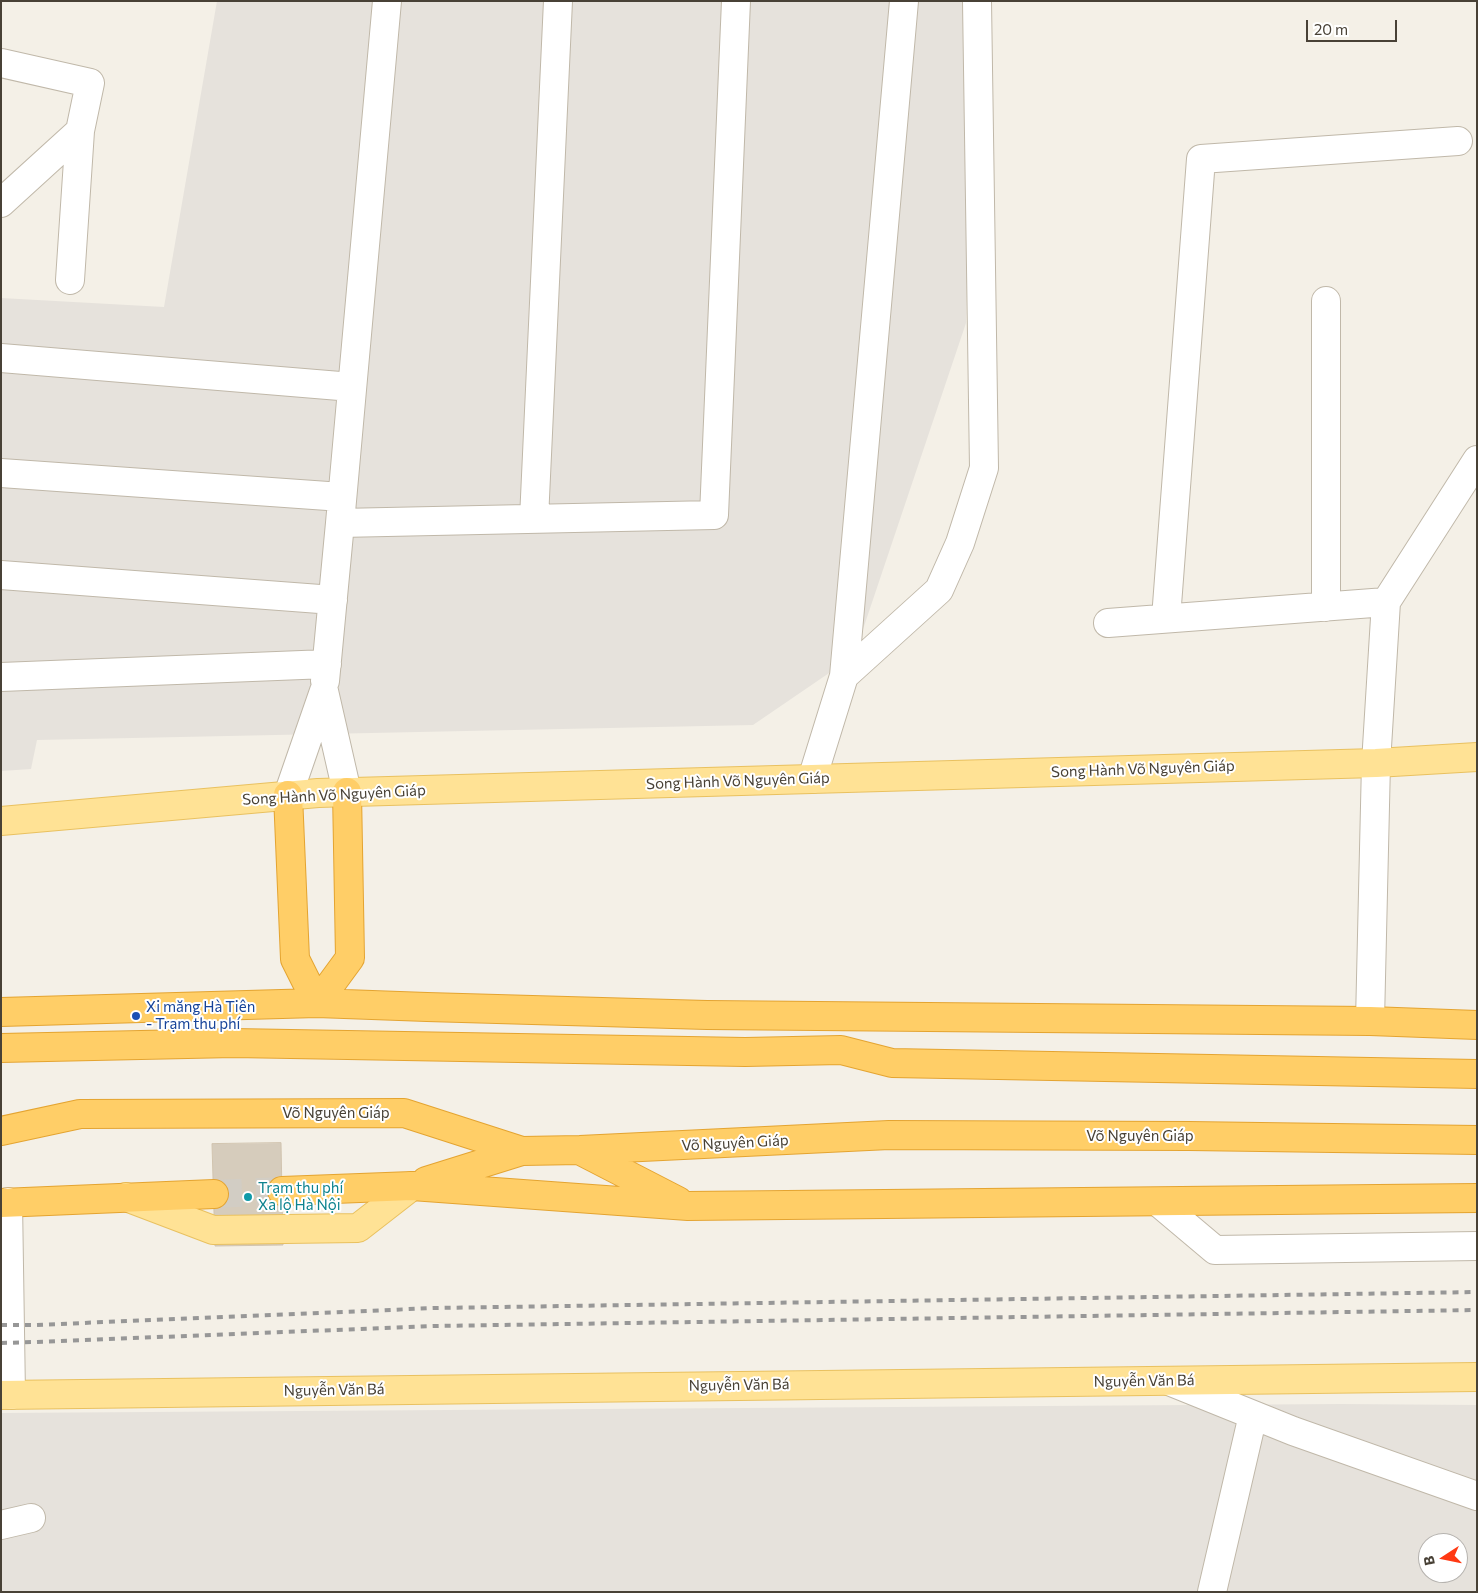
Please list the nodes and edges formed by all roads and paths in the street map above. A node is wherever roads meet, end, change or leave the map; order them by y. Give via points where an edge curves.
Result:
1 (387, 1) edge
2 (558, 1) edge
3 (736, 1) edge
4 (904, 1) edge
5 (977, 1) edge
6 (1, 63) edge
7 (80, 131) junction
8 (1458, 141) dead end
9 (1, 203) edge
10 (70, 280) dead end
11 (1326, 301) dead end
12 (1, 358) edge
13 (352, 387) junction
14 (1477, 460) edge
15 (1, 473) edge
16 (342, 497) junction
17 (534, 519) junction
18 (340, 523) junction
19 (1, 575) edge
20 (333, 600) junction
21 (1386, 602) junction
22 (1326, 607) junction
23 (1166, 618) junction
24 (1108, 623) dead end
25 (327, 664) junction
26 (844, 676) junction
27 (1, 677) edge
28 (324, 691) junction
29 (1477, 758) edge
30 (1376, 763) junction
31 (812, 779) junction
32 (347, 792) junction
33 (288, 795) junction
34 (1, 821) edge
35 (317, 1003) junction
36 (1, 1012) edge
37 (707, 1015) junction
38 (892, 1017) junction
39 (1370, 1021) junction
40 (1477, 1024) edge
41 (241, 1044) junction
42 (391, 1046) junction
43 (1, 1048) edge
44 (841, 1050) junction
45 (744, 1052) junction
46 (1477, 1074) edge
47 (1, 1131) edge
48 (1477, 1140) edge
49 (580, 1150) junction
50 (522, 1151) junction
51 (412, 1186) junction
52 (282, 1191) tunnel mouth
53 (214, 1194) tunnel mouth
54 (125, 1197) junction
55 (1477, 1198) edge
56 (4, 1202) edge
57 (1158, 1202) junction
58 (688, 1206) junction
59 (1477, 1246) edge
60 (1477, 1378) edge
61 (1170, 1381) junction
62 (6, 1395) edge
63 (1253, 1415) junction
64 (1477, 1496) edge
65 (31, 1518) dead end
66 (1, 1525) edge
67 (1212, 1592) edge

1 - 13 street
2 - 17 street
3 - 17 street via 714,515
4 - 26 street
5 - 26 street via 984,468 960,543 938,590
6 - 7 street via 90,83
7 - 9 street
7 - 10 street
8 - 23 street via 1201,159
11 - 22 street
12 - 13 street
13 - 16 street
14 - 21 street
15 - 16 street
16 - 18 street
17 - 18 street
18 - 20 street
19 - 20 street
20 - 25 street
21 - 22 street
21 - 30 street
22 - 23 street
23 - 24 street
25 - 27 street
25 - 28 street
26 - 31 street
28 - 32 street
28 - 33 street
29 - 30 main road, Song Hành Võ Nguyên Giáp
30 - 31 main road, Song Hành Võ Nguyên Giáp
30 - 39 street
31 - 32 main road, Song Hành Võ Nguyên Giáp
32 - 33 main road, Song Hành Võ Nguyên Giáp
32 - 35 highway via 350,958
33 - 34 main road, Song Hành Võ Nguyên Giáp
33 - 35 highway via 295,959
35 - 36 highway
35 - 37 highway
35 - 41 highway
35 - 42 highway
37 - 38 highway
37 - 45 highway
38 - 39 highway
38 - 44 highway
39 - 40 highway
41 - 42 highway
41 - 43 highway
42 - 45 highway
44 - 45 highway
44 - 46 highway via 892,1063
47 - 50 highway, Võ Nguyên Giáp via 80,1114 404,1113
48 - 49 highway, Võ Nguyên Giáp via 888,1135
49 - 50 highway, Võ Nguyên Giáp
49 - 58 highway
50 - 51 highway
51 - 52 highway
51 - 54 main road via 358,1228 212,1230
51 - 58 highway
53 - 54 highway
54 - 56 highway
55 - 57 highway
56 - 62 street
57 - 58 highway
57 - 59 street via 1214,1250
60 - 61 main road, Nguyễn Văn Bá
61 - 62 main road, Nguyễn Văn Bá
61 - 63 street
63 - 64 street
63 - 67 street
65 - 66 street

